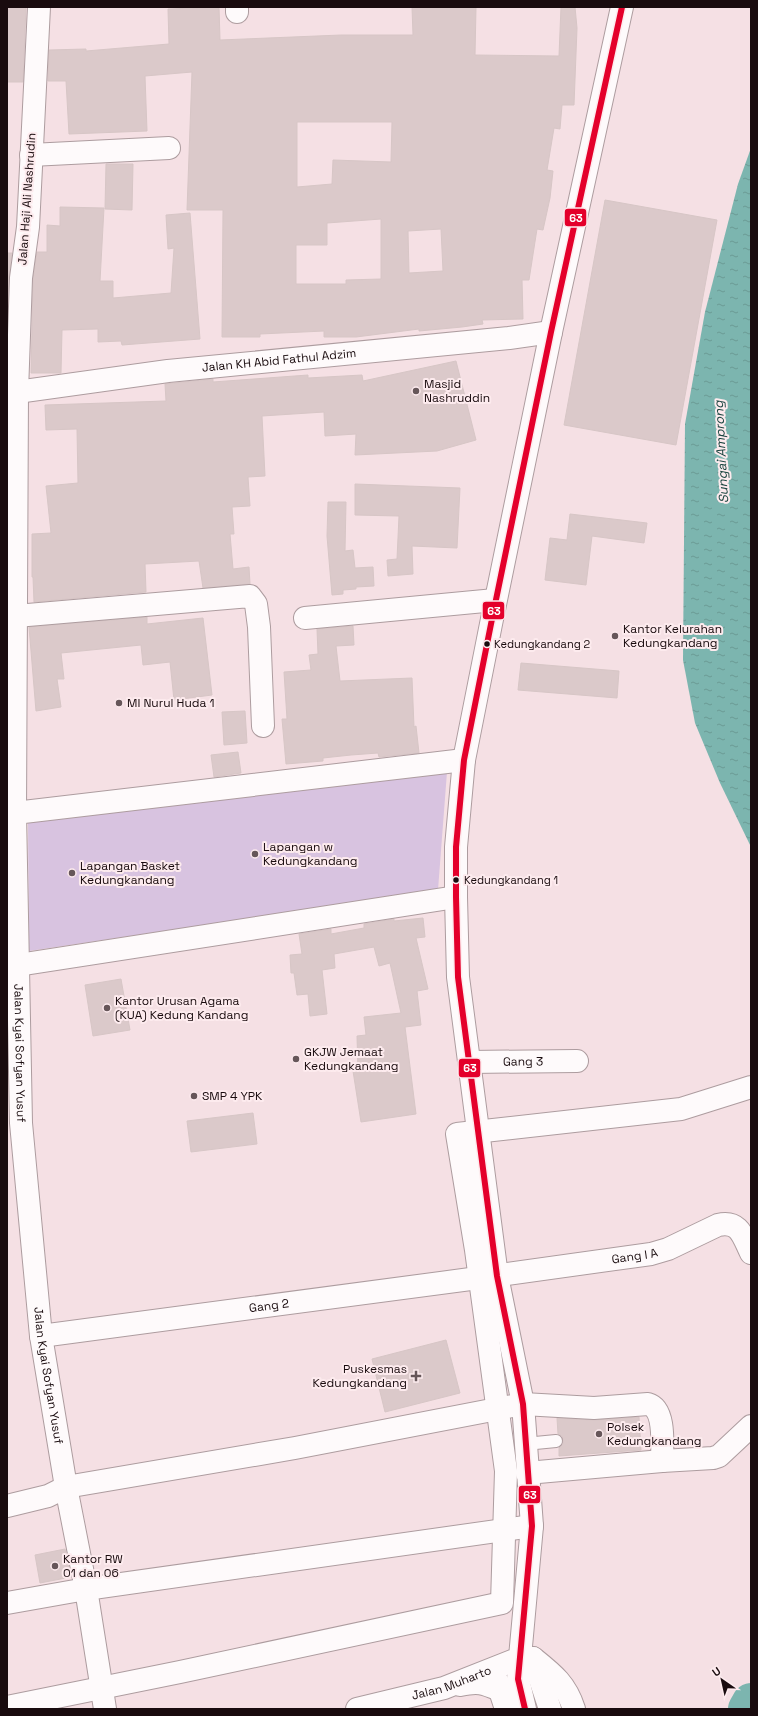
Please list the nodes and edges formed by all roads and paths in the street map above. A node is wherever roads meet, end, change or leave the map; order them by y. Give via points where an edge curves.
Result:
1 (39, 7) edge
2 (622, 7) edge
3 (169, 148) dead end
4 (31, 155) junction
5 (14, 279) edge
6 (551, 332) junction
7 (12, 392) edge
8 (496, 600) junction
9 (16, 616) junction
10 (305, 618) dead end
11 (263, 726) dead end
12 (11, 731) edge
13 (464, 760) junction
14 (15, 813) junction
15 (456, 897) junction
16 (18, 965) junction
17 (577, 1061) dead end
18 (469, 1062) junction
19 (751, 1087) edge
20 (14, 1124) edge
21 (751, 1253) edge
22 (497, 1276) junction
23 (41, 1336) junction
24 (523, 1404) junction
25 (751, 1426) edge
26 (556, 1441) dead end
27 (525, 1444) junction
28 (662, 1461) junction
29 (527, 1473) junction
30 (66, 1487) junction
31 (7, 1506) edge
32 (532, 1526) junction
33 (86, 1589) junction
34 (7, 1603) edge
35 (527, 1658) junction
36 (493, 1668) junction
37 (444, 1688) junction
38 (503, 1700) edge
39 (7, 1707) edge
40 (105, 1709) edge
41 (357, 1709) edge
42 (525, 1709) edge
43 (550, 1709) edge
44 (574, 1709) edge

1 - 4 street, Jalan Haji Ali Nashrudin
2 - 6 street
3 - 4 street
4 - 5 street, Jalan Haji Ali Nashrudin via 28,227
5 - 7 street, Jalan Haji Ali Nashrudin
6 - 7 street, Jalan KH Abid Fathul Adzim via 168,370
6 - 8 street
7 - 9 street, Jalan Kyai Sofyan Yusuf
8 - 10 street
8 - 13 street
9 - 11 street via 250,596 256,604 259,626
9 - 12 street, Jalan Kyai Sofyan Yusuf
12 - 14 street, Jalan Kyai Sofyan Yusuf
13 - 14 street
13 - 15 street via 456,847
14 - 16 street, Jalan Kyai Sofyan Yusuf
15 - 16 street
15 - 18 street via 458,977
16 - 20 street, Jalan Kyai Sofyan Yusuf
17 - 18 street, Gang 3
18 - 22 street
19 - 39 street via 681,1109 457,1134 476,1250 506,1471 502,1603
20 - 23 street, Jalan Kyai Sofyan Yusuf
21 - 22 street, Gang I A via 740,1230 726,1223 658,1252
22 - 23 street, Gang 2
22 - 24 street
23 - 30 street, Jalan Kyai Sofyan Yusuf
24 - 27 street
24 - 28 street via 594,1408 652,1405 658,1411 661,1422
24 - 30 street via 295,1448
25 - 28 street via 713,1458
26 - 27 lane
27 - 29 street
28 - 29 street
29 - 32 street
30 - 31 street via 48,1496
30 - 33 street, Jalan Kyai Sofyan Yusuf
32 - 33 street
32 - 35 street
33 - 34 street
33 - 40 street, Jalan Kyai Sofyan Yusuf
35 - 36 street, Jalan Muharto
35 - 42 street via 518,1679
35 - 43 street
35 - 44 street via 560,1681
36 - 37 street, Jalan Muharto
36 - 38 street
37 - 38 street via 484,1683
37 - 41 street, Jalan Muharto

